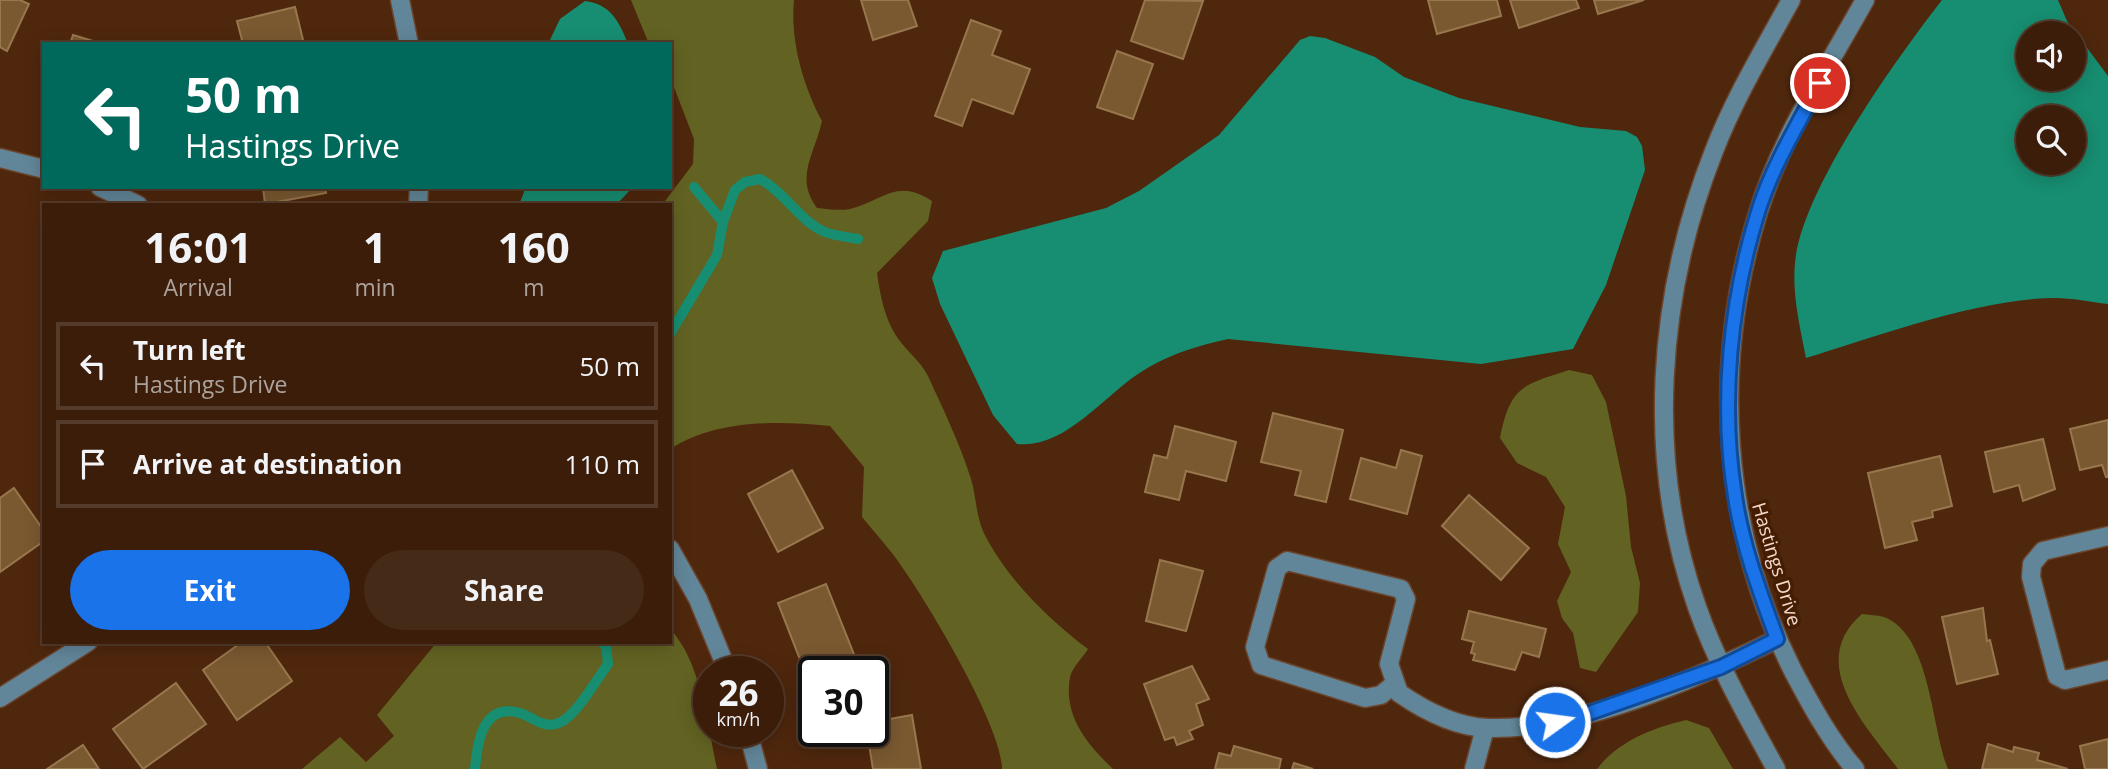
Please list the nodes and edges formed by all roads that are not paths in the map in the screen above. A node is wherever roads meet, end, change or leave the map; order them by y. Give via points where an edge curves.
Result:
1 (400, 0) edge
2 (1791, 0) edge
3 (1865, 0) edge
4 (409, 42) edge
5 (0, 158) edge
6 (42, 168) edge
7 (104, 189) edge
8 (134, 203) edge
9 (2108, 536) edge
10 (672, 553) edge
11 (1777, 639) junction
12 (85, 644) edge
13 (722, 656) edge
14 (1721, 667) junction
15 (2108, 670) edge
16 (1394, 684) junction
17 (0, 698) edge
18 (1485, 728) junction
19 (752, 747) edge
20 (758, 769) edge
21 (1474, 769) edge
22 (1776, 769) edge
23 (1855, 769) edge

1 - 4 street
2 - 14 street via 1744,86 1698,192 1667,344 1665,455 1678,539 1697,607
3 - 11 street, Hastings Drive via 1786,146 1758,211 1736,311 1728,442 1735,498 1752,570
5 - 6 street
7 - 8 street
9 - 15 street via 2043,551 2032,564 2031,577 2057,677 2064,680
10 - 13 street via 698,598
11 - 14 street
11 - 23 street, Hastings Drive via 1810,704
12 - 17 street
14 - 18 street via 1575,718
14 - 22 street
16 - 16 street via 1391,656 1406,599 1401,589 1287,561 1277,568 1255,648 1261,665 1365,698 1381,695
16 - 18 street via 1416,705 1449,721
18 - 21 street
19 - 20 street

